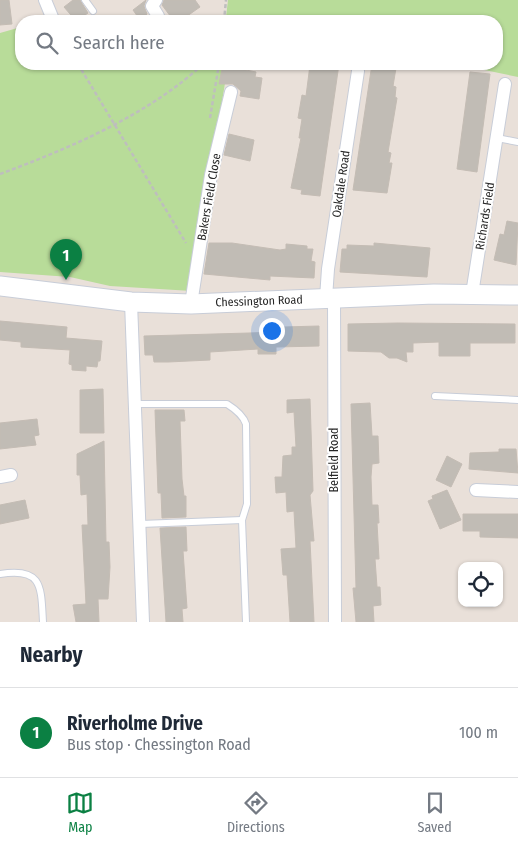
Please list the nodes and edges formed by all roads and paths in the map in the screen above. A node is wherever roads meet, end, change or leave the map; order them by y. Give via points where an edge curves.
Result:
1 (46, 0) edge
2 (85, 0) edge
3 (156, 0) edge
4 (226, 0) edge
5 (93, 11) dead end
6 (51, 15) edge
7 (157, 15) edge
8 (225, 15) edge
9 (82, 70) edge
10 (196, 70) edge
11 (358, 70) dead end
12 (505, 84) dead end
13 (231, 92) dead end
14 (116, 123) junction
15 (497, 138) junction
16 (518, 142) edge
17 (0, 174) edge
18 (188, 244) dead end
19 (0, 286) edge
20 (472, 294) junction
21 (518, 294) edge
22 (330, 298) junction
23 (131, 302) junction
24 (191, 304) junction
25 (435, 396) dead end
26 (518, 400) edge
27 (136, 404) junction
28 (476, 490) dead end
29 (518, 492) edge
30 (242, 520) junction
31 (141, 524) junction
32 (0, 574) edge
33 (43, 622) edge
34 (143, 622) edge
35 (246, 622) edge
36 (335, 622) edge

1 - 6 street
2 - 5 lane
3 - 7 street via 152,6
4 - 8 path
9 - 14 path
10 - 14 path
11 - 22 street, Oakdale Road via 328,270
12 - 15 street, Richards Field
13 - 24 street, Bakers Field Close via 211,175
14 - 17 path
14 - 18 path
15 - 16 lane
15 - 20 street, Richards Field
19 - 23 main road, Chessington Road
20 - 21 main road, Chessington Road
20 - 22 main road, Chessington Road
22 - 24 main road, Chessington Road
22 - 36 street, Belfield Road
23 - 24 main road, Chessington Road
23 - 27 street
25 - 26 lane
27 - 30 lane via 227,404 234,408 244,419 247,504
27 - 31 street
28 - 29 street
30 - 31 lane
30 - 35 lane
31 - 34 street
32 - 33 lane via 17,571 32,575 42,593

